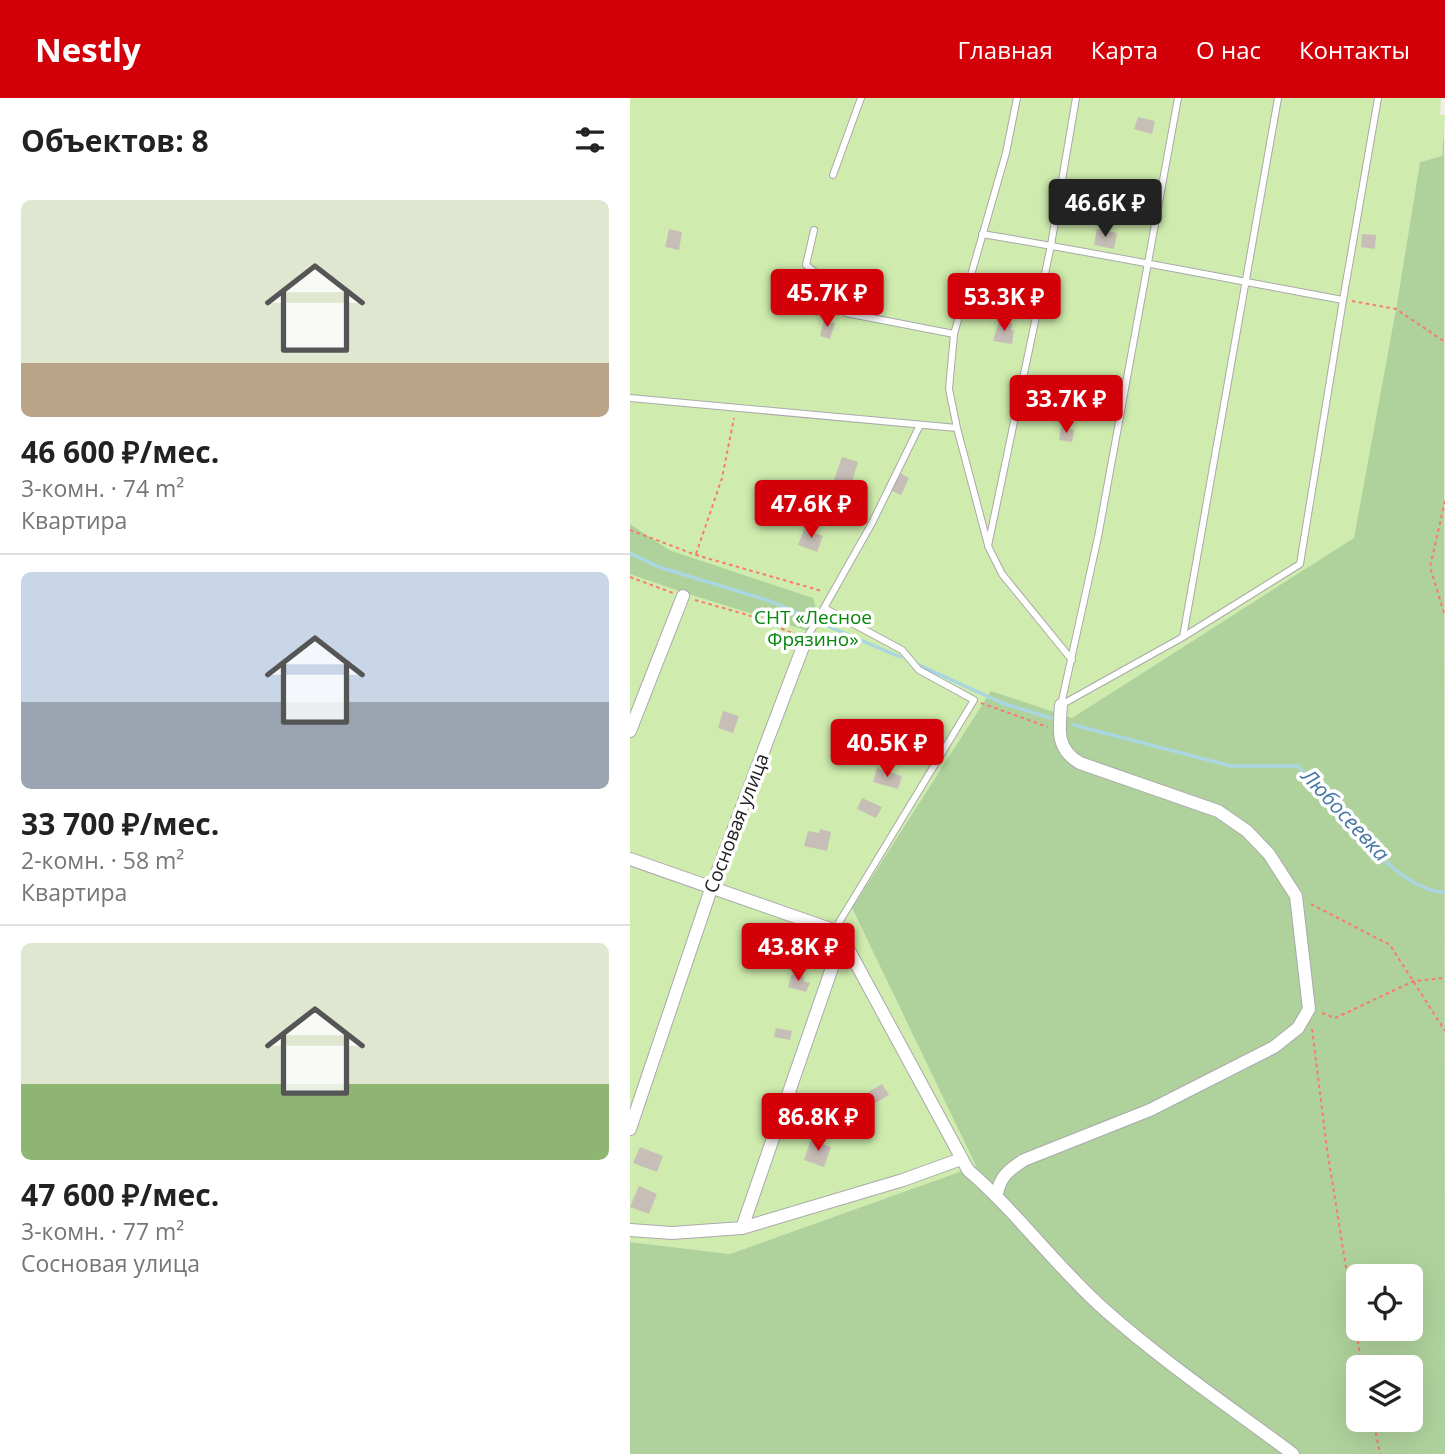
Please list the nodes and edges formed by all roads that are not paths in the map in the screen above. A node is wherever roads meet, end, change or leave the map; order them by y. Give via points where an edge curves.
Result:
1 (860, 98) edge
2 (1017, 98) edge
3 (1076, 98) edge
4 (1178, 98) edge
5 (1278, 98) edge
6 (1378, 98) edge
7 (833, 175) dead end
8 (814, 230) dead end
9 (982, 234) junction
10 (1051, 245) junction
11 (1147, 262) junction
12 (1247, 283) junction
13 (1343, 300) junction
14 (954, 334) junction
15 (630, 398) edge
16 (920, 425) junction
17 (957, 428) junction
18 (988, 546) junction
19 (683, 596) road end
20 (824, 608) junction
21 (1183, 637) junction
22 (806, 639) joint
23 (1072, 660) junction
24 (1062, 705) junction
25 (630, 732) edge
26 (630, 859) edge
27 (712, 886) junction
28 (839, 932) junction
29 (630, 1129) edge
30 (964, 1165) junction
31 (997, 1194) junction
32 (742, 1228) junction
33 (630, 1230) edge
34 (1293, 1454) edge

1 - 7 lane
2 - 9 lane
3 - 10 lane
4 - 11 lane
5 - 12 lane
6 - 13 lane
8 - 14 lane via 806,265 839,291 846,313
9 - 10 lane
9 - 14 lane
10 - 11 lane
10 - 18 lane
11 - 12 lane
11 - 23 lane
12 - 13 lane
12 - 21 lane
13 - 21 lane via 1300,564
14 - 17 lane via 949,389
15 - 16 lane
16 - 17 lane
16 - 20 lane
17 - 18 lane
18 - 23 lane via 1002,574
19 - 25 street
20 - 22 lane
20 - 28 lane via 902,650 919,670 974,700
21 - 24 lane
22 - 27 street, Сосновая улица
23 - 24 lane
24 - 31 street via 1062,748 1069,757 1218,811 1269,854 1296,896 1309,1009 1298,1028 1274,1047 1150,1110 1024,1160 1006,1172
26 - 27 street
27 - 28 street
27 - 29 street, Сосновая улица
28 - 30 street
28 - 32 street
30 - 31 street
30 - 32 street
31 - 34 street via 1026,1231 1105,1311
32 - 33 street via 672,1233

